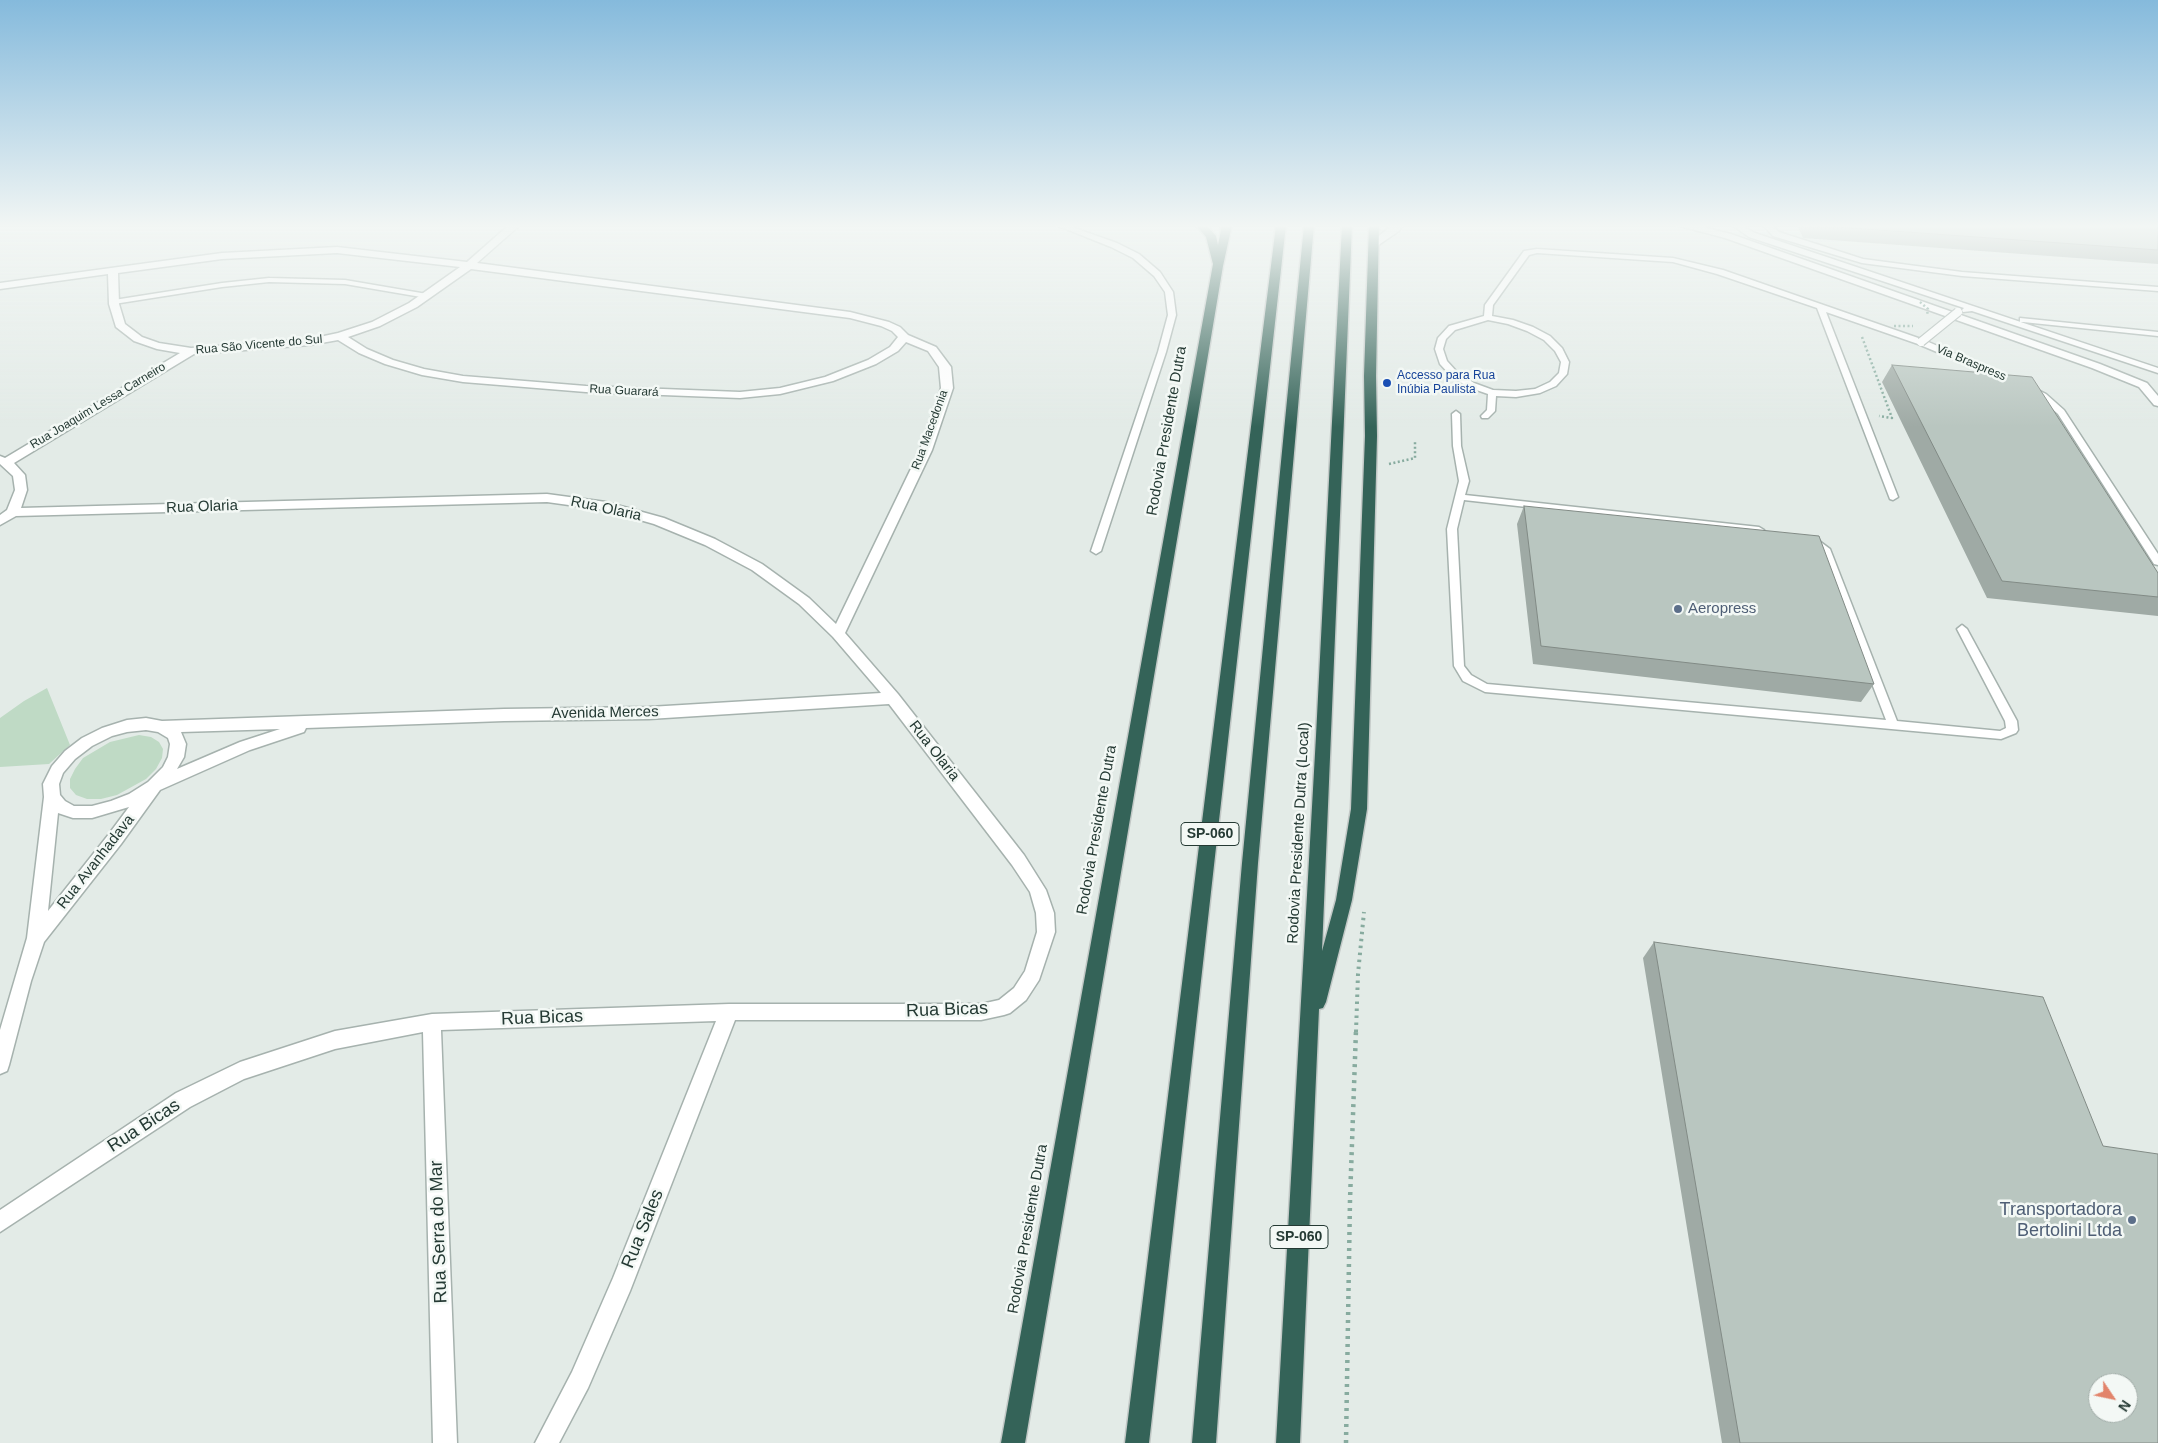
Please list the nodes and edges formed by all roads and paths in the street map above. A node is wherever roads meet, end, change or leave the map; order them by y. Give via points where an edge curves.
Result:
1 (114, 292) edge
2 (175, 292) edge
3 (405, 292) edge
4 (432, 292) edge
5 (669, 292) edge
6 (1169, 292) edge
7 (1213, 292) edge
8 (1273, 292) edge
9 (1303, 292) edge
10 (1344, 292) edge
11 (1373, 292) edge
12 (1498, 292) edge
13 (1777, 292) edge
14 (1887, 292) edge
15 (1925, 292) edge
16 (427, 296) junction
17 (114, 302) junction
18 (1920, 302) dead end
19 (1821, 308) junction
20 (1972, 308) junction
21 (1488, 318) junction
22 (2003, 318) junction
23 (1923, 319) dead end
24 (1919, 325) dead end
25 (1884, 329) junction
26 (2158, 334) edge
27 (340, 336) junction
28 (904, 337) junction
29 (1921, 342) junction
30 (191, 351) junction
31 (2158, 371) edge
32 (1492, 393) junction
33 (2158, 403) edge
34 (1456, 414) dead end
35 (1862, 415) junction
36 (1485, 416) dead end
37 (1415, 442) dead end
38 (3, 461) edge
39 (1388, 474) dead end
40 (1461, 497) junction
41 (1893, 497) dead end
42 (13, 512) junction
43 (0, 521) edge
44 (1771, 532) edge
45 (1807, 537) edge
46 (1096, 551) dead end
47 (2158, 562) edge
48 (1962, 629) dead end
49 (838, 634) junction
50 (893, 698) junction
51 (316, 722) junction
52 (1893, 725) junction
53 (162, 727) junction
54 (154, 786) junction
55 (52, 797) junction
56 (1038, 890) joint
57 (1364, 906) dead end
58 (36, 938) junction
59 (729, 1012) junction
60 (432, 1022) junction
61 (1309, 1030) junction
62 (0, 1065) edge
63 (0, 1222) edge
64 (1028, 1350) junction
65 (446, 1443) edge
66 (548, 1443) edge
67 (1006, 1443) edge
68 (1013, 1443) edge
69 (1137, 1443) edge
70 (1204, 1443) edge
71 (1288, 1443) edge
72 (1346, 1443) edge

1 - 17 street, Rua São Vicente do Sul
2 - 17 lane
3 - 16 lane
4 - 16 street, Rua São Vicente do Sul
5 - 28 street, Rua Macedonia via 850,316 885,324
6 - 46 lane via 1172,316 1162,352
7 - 64 highway, Rodovia Presidente Dutra
8 - 69 highway, SP-060
9 - 70 highway, SP-060 via 1250,863
10 - 61 highway, Rodovia Presidente Dutra (Local) / SP-060
11 - 61 highway via 1359,809 1344,900
12 - 21 lane via 1489,305
13 - 19 lane
14 - 33 street via 2143,385
15 - 20 lane
16 - 27 street, Rua São Vicente do Sul via 376,324
17 - 30 street, Rua São Vicente do Sul via 120,325 138,339 157,346
18 - 23 path, bridge via 1928,309
19 - 25 lane
19 - 35 lane
20 - 22 lane
20 - 29 lane, Via Braspress, bridge via 1958,312
21 - 32 lane via 1452,328 1442,338 1439,349 1443,362 1454,374
21 - 32 lane via 1530,328 1547,338 1565,362 1563,374 1553,384 1537,391
22 - 26 lane
22 - 31 lane
24 - 25 path, bridge
25 - 29 lane
25 - 35 path via 1861,338 1892,418
27 - 28 street, Rua Guarará via 389,362 463,379 586,389 740,395 780,391 829,379 872,362 894,349
27 - 30 street, Rua São Vicente do Sul via 301,343
28 - 49 street, Rua Macedonia via 932,349 945,367 947,388 926,450
29 - 47 lane, Via Braspress via 2023,386 2043,396 2061,412
30 - 38 street, Rua Joaquim Lessa Carneiro
32 - 36 lane via 1491,411
34 - 40 lane via 1457,446 1464,481
35 - 41 lane
37 - 39 path via 1416,458 1390,463
38 - 42 street via 19,474 21,490
40 - 44 lane
40 - 52 lane via 1452,529 1459,666 1467,678 1479,685
42 - 43 street
42 - 49 street, Rua Olaria via 547,498 606,506 659,521 710,542 756,567 804,601
45 - 52 lane via 1825,549
48 - 52 lane via 2011,721 2012,730 2001,735
49 - 50 street, Rua Olaria
50 - 51 street, Avenida Merces via 649,713
50 - 56 street, Rua Olaria
51 - 53 street, Avenida Merces
51 - 54 street, Avenida Merces via 268,737
53 - 54 street, Rua Avanhadava via 174,734 178,744 176,757 168,771
53 - 55 street, Rua Avanhadava via 146,724 128,726 87,742 57,770 51,784
54 - 55 street, Rua Avanhadava via 114,807 92,812 73,812 60,806
54 - 58 street, Rua Avanhadava
55 - 58 street, Rua Avanhadava
56 - 59 street, Rua Bicas via 1045,913 1046,932 1033,974 1020,994 1004,1007 981,1012
57 - 72 path via 1358,974
58 - 62 street, Rua Avanhadava
59 - 60 street, Rua Bicas
59 - 66 street, Rua Sales via 622,1283 580,1380
60 - 63 street, Rua Bicas via 335,1040 240,1071 183,1100
60 - 65 street, Rua Serra do Mar
61 - 71 highway, Rodovia Presidente Dutra (Local) / SP-060
64 - 67 highway
64 - 68 highway, Rodovia Presidente Dutra

